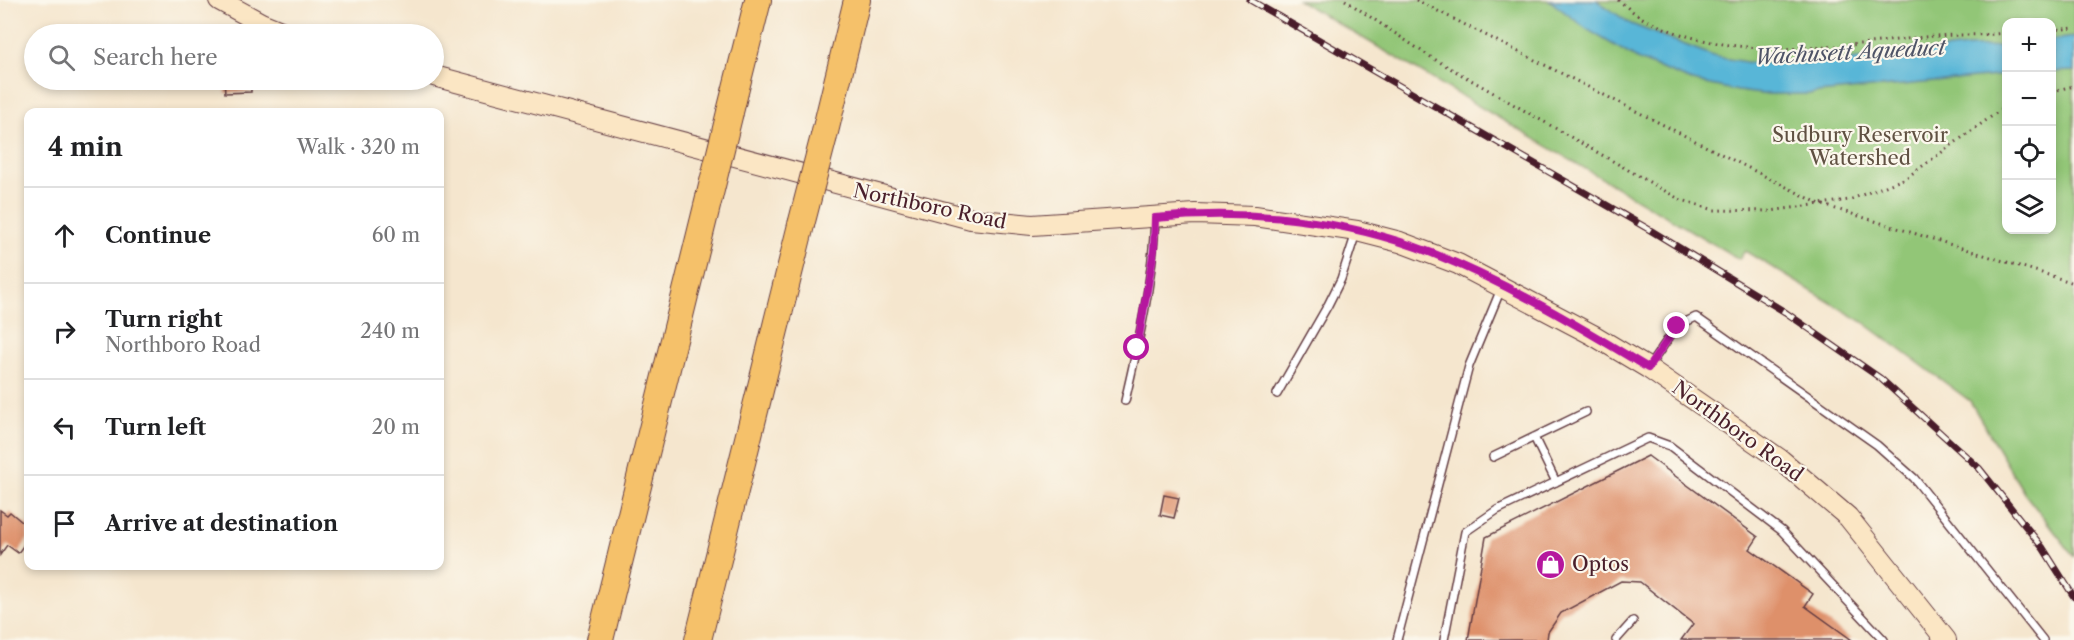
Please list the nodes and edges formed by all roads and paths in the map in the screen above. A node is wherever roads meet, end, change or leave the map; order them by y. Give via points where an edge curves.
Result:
1 (219, 0) edge
2 (758, 0) edge
3 (857, 0) edge
4 (1345, 0) edge
5 (1416, 0) edge
6 (1618, 0) edge
7 (268, 24) edge
8 (2074, 28) edge
9 (2056, 30) edge
10 (2002, 33) edge
11 (444, 79) edge
12 (2074, 86) edge
13 (2056, 90) edge
14 (2002, 110) edge
15 (1820, 204) junction
16 (1155, 218) junction
17 (1357, 231) junction
18 (2074, 283) edge
19 (1502, 286) junction
20 (1648, 368) junction
21 (1277, 394) dead end
22 (1125, 401) dead end
23 (1586, 411) dead end
24 (1534, 437) junction
25 (1493, 457) dead end
26 (1556, 482) junction
27 (723, 531) junction
28 (1633, 621) dead end
29 (1881, 638) edge
30 (600, 640) edge
31 (698, 640) edge
32 (705, 640) edge
33 (1397, 640) edge
34 (1444, 640) edge
35 (1616, 640) edge
36 (1946, 640) edge
37 (2043, 640) edge

1 - 7 main road
2 - 30 highway, bridge
3 - 27 highway, bridge
4 - 15 path via 1429,56 1679,199 1714,210 1770,211
5 - 15 path
6 - 10 path via 1647,21 1718,45 1774,51
8 - 9 path
11 - 16 main road, Northboro Road via 971,219 1032,225
12 - 13 path
14 - 15 path via 1906,178 1849,200
15 - 18 path
16 - 17 main road, Northboro Road via 1195,214 1255,216
16 - 22 lane via 1147,296
17 - 19 main road, Northboro Road via 1430,252
17 - 21 lane via 1328,305
19 - 20 main road, Northboro Road
19 - 33 lane via 1469,366
20 - 36 main road, Northboro Road via 1752,438 1827,497 1873,546
20 - 37 lane via 1677,326 1696,317 1878,445 1914,478
23 - 24 lane
24 - 25 lane
24 - 26 lane
26 - 29 lane via 1648,438 1670,446 1782,531
26 - 34 lane via 1497,510 1465,532
27 - 31 highway
27 - 32 highway
28 - 35 lane

